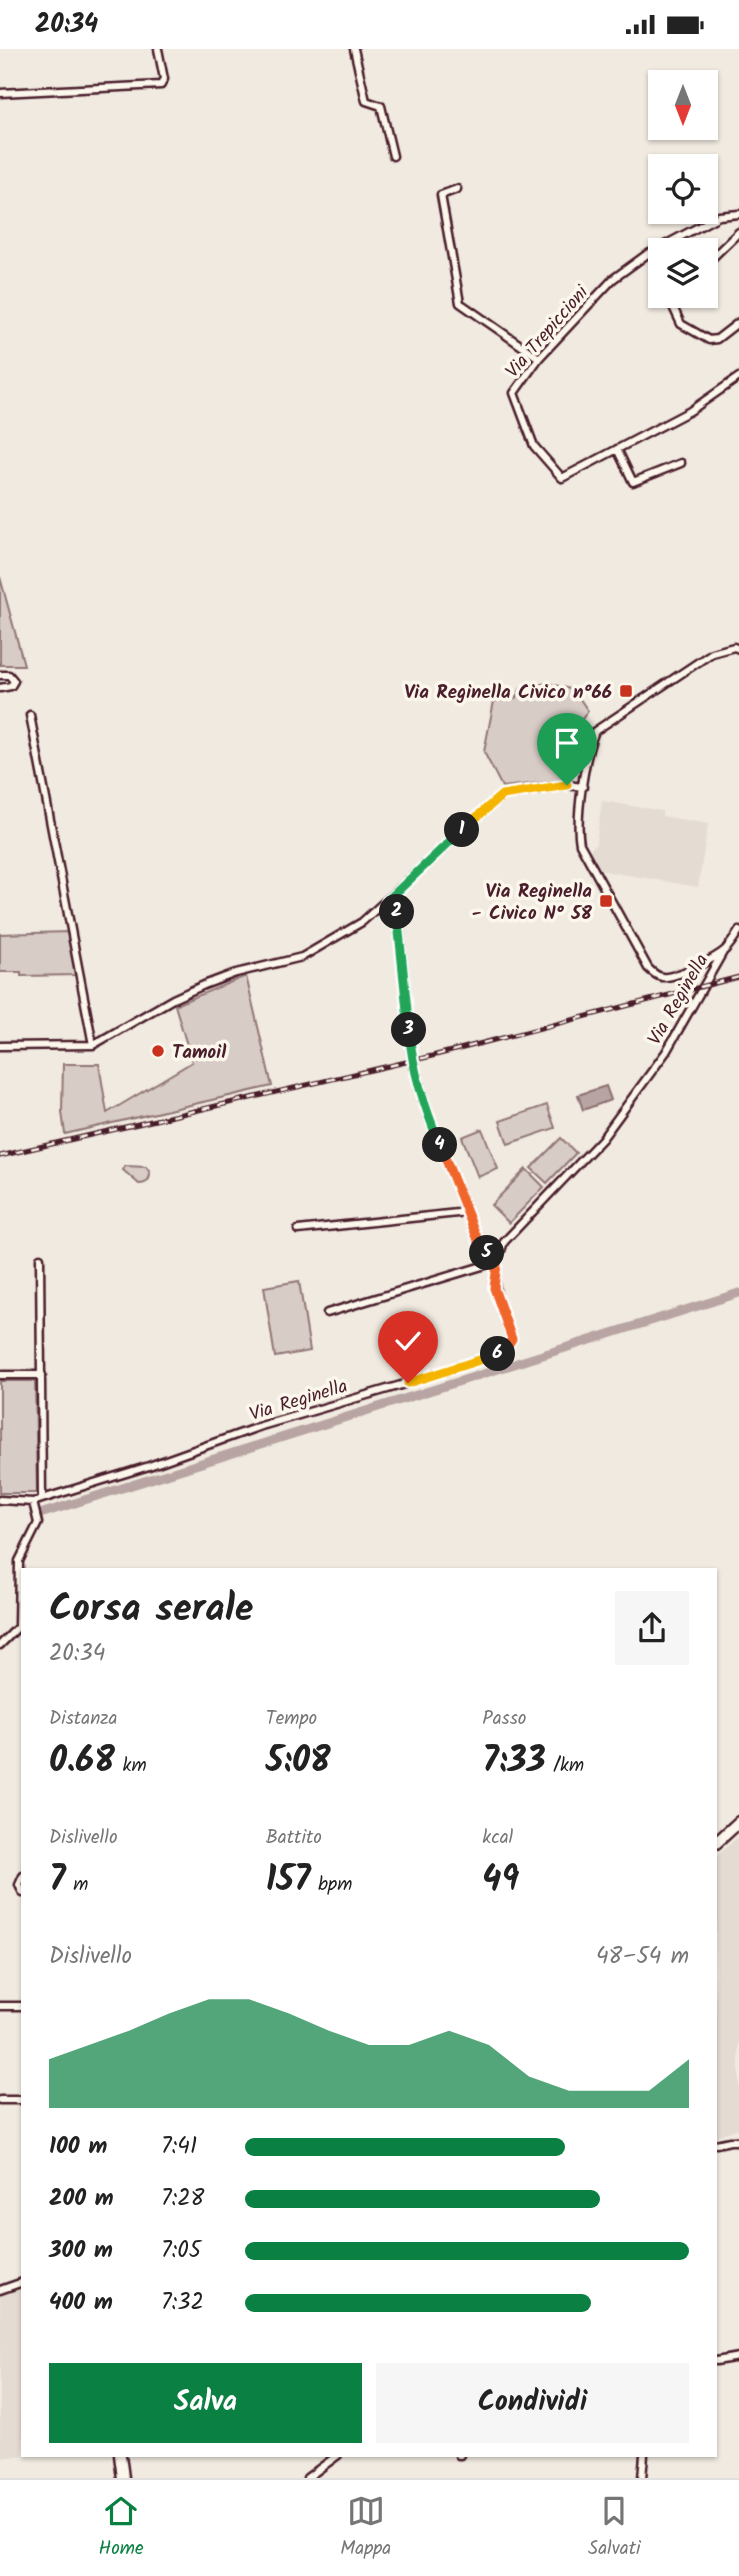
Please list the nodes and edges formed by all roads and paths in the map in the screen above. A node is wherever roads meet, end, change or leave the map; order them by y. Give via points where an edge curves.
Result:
1 (158, 49) edge
2 (354, 49) edge
3 (0, 93) edge
4 (393, 156) dead end
5 (457, 189) dead end
6 (739, 214) edge
7 (739, 232) edge
8 (718, 252) edge
9 (674, 308) edge
10 (739, 322) edge
11 (539, 358) junction
12 (739, 377) edge
13 (617, 449) junction
14 (681, 463) dead end
15 (739, 649) edge
16 (0, 675) edge
17 (0, 688) edge
18 (30, 715) dead end
19 (583, 787) junction
20 (387, 901) junction
21 (739, 931) edge
22 (723, 952) junction
23 (93, 1045) junction
24 (0, 1046) edge
25 (467, 1212) junction
26 (298, 1230) dead end
27 (498, 1257) junction
28 (40, 1258) dead end
29 (327, 1313) dead end
30 (0, 1375) edge
31 (42, 1375) junction
32 (43, 1499) junction
33 (0, 1500) edge
34 (34, 1505) junction
35 (0, 1645) edge
36 (739, 1822) edge
37 (717, 1842) edge
38 (0, 2006) edge
39 (21, 2006) edge
40 (0, 2100) edge
41 (21, 2100) edge
42 (739, 2141) edge
43 (717, 2144) edge
44 (21, 2283) edge
45 (0, 2290) edge
46 (739, 2357) edge
47 (717, 2361) edge
48 (120, 2457) edge
49 (335, 2457) edge
50 (644, 2457) edge
51 (123, 2478) edge
52 (307, 2478) edge
53 (642, 2478) edge

1 - 3 street via 161,85
2 - 4 street via 366,101 381,106
5 - 11 street via 440,195 460,303
6 - 11 street, Via Trepiccioni via 719,216 646,255 613,279
7 - 8 street
9 - 10 street via 681,324 709,340
11 - 13 street, Via Trepiccioni via 514,393 534,446 562,478
12 - 13 street, Via Trepiccioni via 690,411
13 - 14 street via 633,482
15 - 19 street, Via Reginella via 712,653 601,725 592,740
16 - 17 street via 9,675 14,681
18 - 23 street
19 - 20 street via 567,785 502,795
19 - 22 street, Via Reginella via 580,844 648,968 661,977 672,977
20 - 23 street via 356,927 306,955 204,985
20 - 25 street, bridge via 398,913 416,1073
21 - 22 street, Via Reginella
22 - 27 street, Via Reginella via 666,1052 602,1139 504,1242
23 - 24 street
25 - 26 street
25 - 27 street via 480,1245
27 - 29 street via 489,1264
27 - 32 street, Via Reginella via 494,1288 512,1339 504,1352
28 - 31 street
30 - 31 street
31 - 32 street
32 - 34 street, Via Reginella
33 - 34 street, Via Reginella
34 - 35 street via 38,1523 19,1561 19,1627
36 - 37 street
38 - 39 street
40 - 41 street
42 - 43 street
44 - 45 street
46 - 47 street
48 - 51 street
49 - 52 street
50 - 53 street

